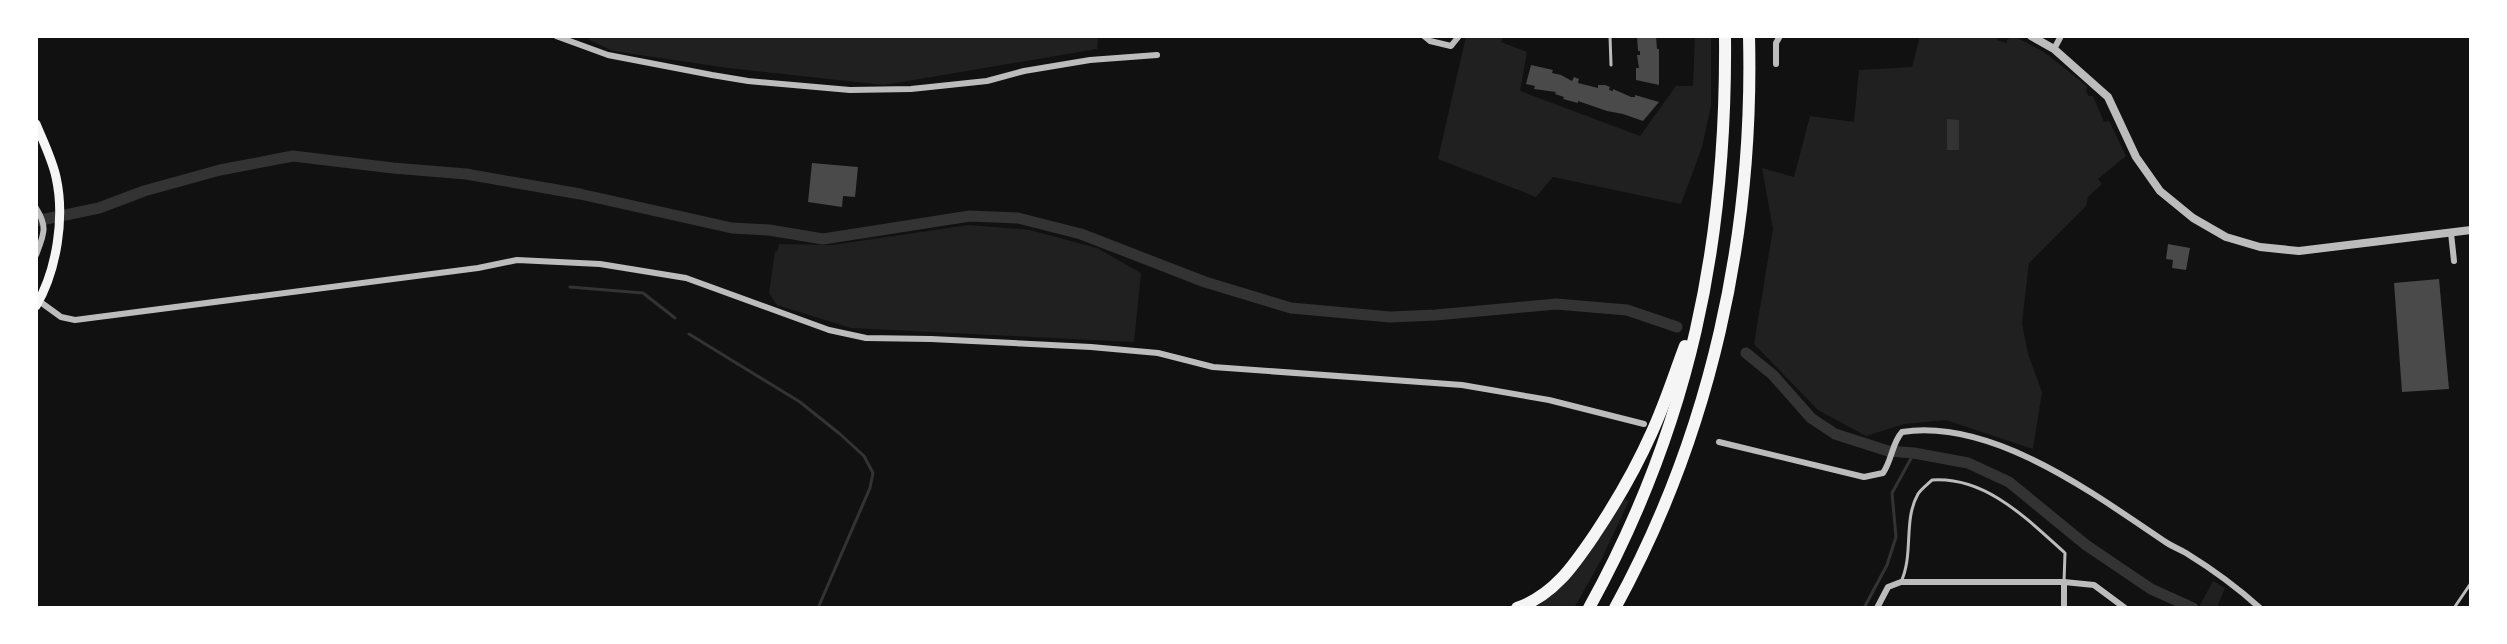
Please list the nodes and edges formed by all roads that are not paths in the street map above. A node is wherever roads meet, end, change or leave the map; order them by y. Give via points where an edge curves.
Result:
1 (556, 36) edge
2 (1424, 36) edge
3 (1459, 36) edge
4 (1610, 36) edge
5 (1725, 36) edge
6 (1749, 36) edge
7 (1780, 36) edge
8 (2031, 36) edge
9 (2061, 36) edge
10 (2054, 49) junction
11 (1157, 55) dead end
12 (1776, 64) dead end
13 (1611, 65) dead end
14 (36, 124) edge
15 (37, 208) edge
16 (2471, 230) edge
17 (2451, 233) junction
18 (36, 255) edge
19 (2454, 261) dead end
20 (1704, 298) junction
21 (38, 303) edge
22 (1644, 424) dead end
23 (1719, 442) dead end
24 (1901, 582) junction
25 (2064, 582) junction
26 (2471, 583) edge
27 (1517, 608) edge
28 (1589, 608) edge
29 (1617, 608) edge
30 (1877, 608) edge
31 (2064, 608) edge
32 (2125, 608) edge
33 (2260, 608) edge
34 (2454, 608) edge

1 - 11 street via 608,55 712,75 850,90 987,81 1090,60
2 - 3 street via 1451,46
4 - 13 lane
5 - 20 highway via 1725,130
6 - 29 highway via 1745,168 1727,299 1679,470
7 - 12 street
8 - 10 street
9 - 10 street
10 - 17 street via 2108,97 2136,157 2160,191 2226,237 2299,251
14 - 21 main road via 59,195 52,266
15 - 18 street via 44,233
16 - 17 street
17 - 19 street
20 - 27 highway via 1656,423 1619,497 1565,576 1542,597
20 - 28 highway via 1659,456
21 - 22 street via 75,320 538,259 686,278 829,330 866,338 1091,347 1158,353 1213,367 1462,385
23 - 33 street via 1864,477 1883,473 1896,440 1908,431 1953,434 2022,455 2223,577
24 - 25 street
24 - 25 lane via 1919,493 1932,480 1946,479 1975,486 2017,509 2065,553
24 - 30 street via 1888,587
25 - 31 street
25 - 32 street via 2094,585
26 - 34 lane

